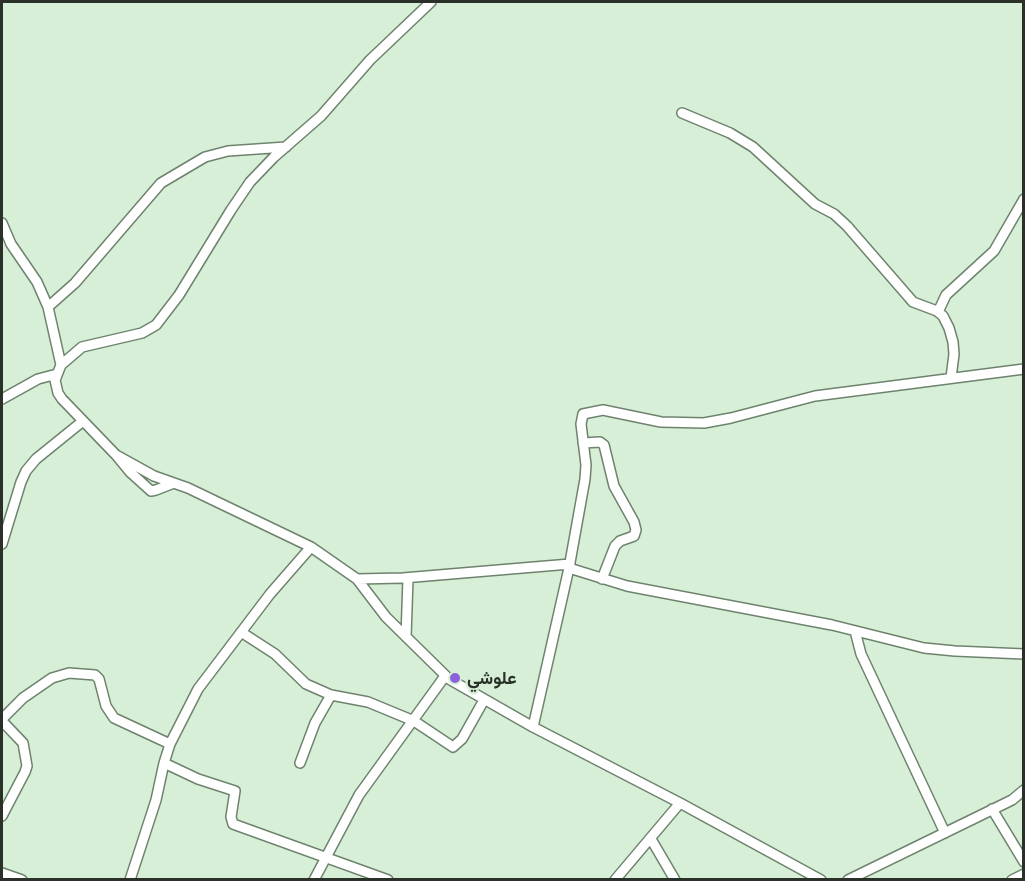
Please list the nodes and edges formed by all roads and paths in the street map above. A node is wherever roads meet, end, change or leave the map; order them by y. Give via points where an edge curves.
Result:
1 (431, 2) edge
2 (682, 113) dead end
3 (286, 147) junction
4 (1023, 199) edge
5 (2, 223) edge
6 (48, 307) junction
7 (938, 312) junction
8 (59, 369) junction
9 (1023, 369) edge
10 (951, 378) junction
11 (2, 399) edge
12 (83, 422) junction
13 (583, 443) junction
14 (116, 455) junction
15 (174, 483) junction
16 (2, 544) edge
17 (311, 547) junction
18 (569, 566) junction
19 (408, 578) junction
20 (357, 579) junction
21 (602, 579) junction
22 (855, 631) junction
23 (241, 632) junction
24 (406, 637) junction
25 (1023, 654) edge
26 (445, 676) junction
27 (331, 695) junction
28 (484, 700) junction
29 (2, 720) edge
30 (414, 721) junction
31 (533, 727) junction
32 (170, 744) junction
33 (164, 763) junction
34 (300, 763) dead end
35 (1023, 790) edge
36 (680, 803) junction
37 (992, 809) junction
38 (2, 816) edge
39 (945, 833) junction
40 (651, 839) junction
41 (327, 857) junction
42 (1023, 862) edge
43 (2, 873) edge
44 (1023, 874) edge
45 (22, 879) edge
46 (130, 879) edge
47 (314, 879) edge
48 (387, 879) edge
49 (615, 879) edge
50 (675, 879) edge
51 (821, 879) edge
52 (848, 879) edge
53 (1012, 879) edge

1 - 3 street
2 - 7 street via 753,147 815,204 847,225 913,302
3 - 6 street via 228,151 205,157 161,183 75,283
3 - 8 street via 250,182 156,325 142,333 82,347
4 - 7 street via 994,251 946,295
5 - 6 street
6 - 8 street
7 - 10 street via 947,322 953,342
8 - 11 street
8 - 12 street via 55,380 58,393
9 - 10 street
10 - 13 street via 815,396 704,423 675,424 591,411 581,416
12 - 14 street
12 - 16 street via 26,471
13 - 18 street via 586,471
13 - 21 street via 604,445 614,486 636,530 634,536 615,546
14 - 15 street
14 - 15 street via 147,489
15 - 17 street
17 - 20 street
17 - 23 street
18 - 19 street
18 - 21 street
18 - 31 street
19 - 20 street
19 - 24 street
20 - 24 street
21 - 22 street
22 - 25 street via 924,648
22 - 39 street via 861,654
23 - 27 street via 275,654 306,684
23 - 32 street via 198,689
24 - 26 street
26 - 28 street
26 - 30 street
27 - 30 street via 368,702
27 - 34 street
28 - 30 street via 462,739 453,747
28 - 31 street
29 - 32 street via 23,698 52,678 69,673 95,675 114,718
29 - 38 street via 22,743 27,766
30 - 41 street via 359,795
31 - 36 street
32 - 33 street
33 - 41 street via 235,791 232,824
33 - 46 street
35 - 37 street
36 - 40 street
36 - 51 street
37 - 39 street
37 - 42 street
39 - 52 street
40 - 49 street
40 - 50 street
41 - 47 street
41 - 48 street
43 - 45 street
44 - 53 street

